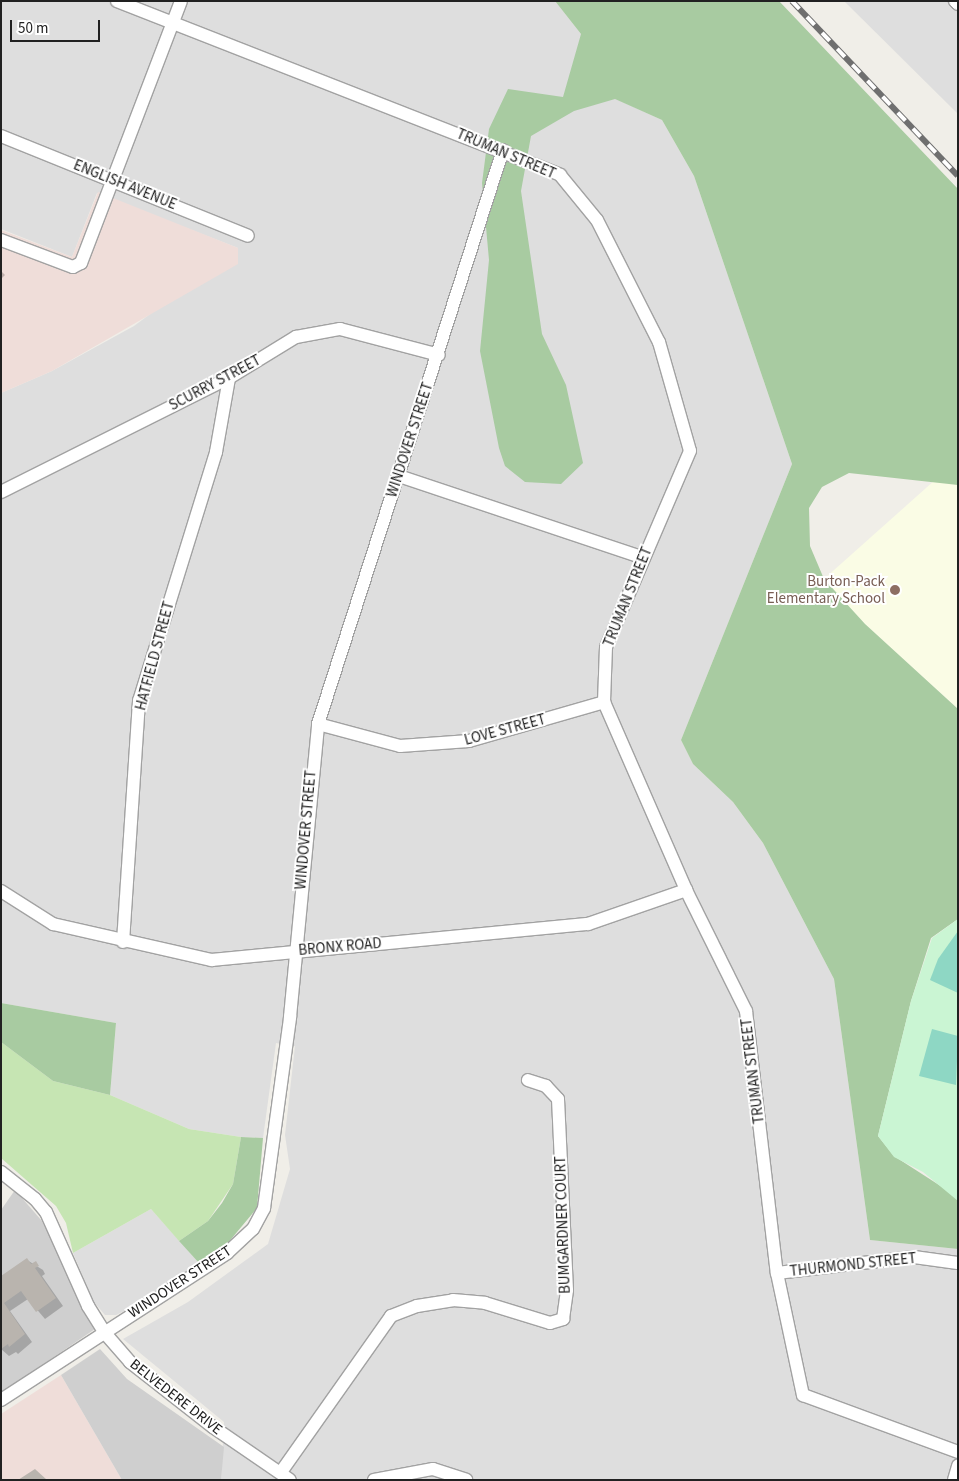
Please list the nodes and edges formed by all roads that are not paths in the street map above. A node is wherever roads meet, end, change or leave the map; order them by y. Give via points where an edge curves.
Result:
1 (118, 1) edge
2 (181, 1) edge
3 (955, 1) edge
4 (958, 4) edge
5 (173, 23) junction
6 (1, 136) edge
7 (503, 150) junction
8 (113, 180) junction
9 (248, 236) dead end
10 (1, 240) edge
11 (439, 355) junction
12 (229, 378) junction
13 (398, 476) junction
14 (1, 492) edge
15 (644, 558) junction
16 (604, 702) junction
17 (318, 724) junction
18 (686, 890) junction
19 (1, 891) edge
20 (123, 942) junction
21 (295, 951) junction
22 (528, 1080) dead end
23 (1, 1172) edge
24 (958, 1263) edge
25 (777, 1272) junction
26 (104, 1332) junction
27 (1, 1400) edge
28 (958, 1452) edge
29 (958, 1466) edge
30 (285, 1476) edge
31 (374, 1480) edge
32 (466, 1480) edge
33 (954, 1480) edge

1 - 5 street, TRUMAN STREET
2 - 5 street
3 - 4 street
5 - 7 street, TRUMAN STREET
5 - 8 street
6 - 8 street, ENGLISH AVENUE
7 - 11 street, WINDOVER STREET
7 - 15 street, TRUMAN STREET via 560,175 597,220 659,342 690,451
8 - 9 street, ENGLISH AVENUE
8 - 10 street via 81,263 73,267
11 - 12 street, SCURRY STREET via 340,329 296,337
11 - 13 street, WINDOVER STREET
12 - 14 street, SCURRY STREET
12 - 20 street, HATFIELD STREET via 216,452 140,701
13 - 15 street
13 - 17 street, WINDOVER STREET
15 - 16 street, TRUMAN STREET via 606,647
16 - 17 street, LOVE STREET via 470,741 400,746
16 - 18 street, TRUMAN STREET
17 - 21 street, WINDOVER STREET
18 - 21 street, BRONX ROAD via 588,924
18 - 25 street, TRUMAN STREET via 746,1011
19 - 20 street, BRONX ROAD via 54,924
20 - 21 street, BRONX ROAD via 212,960
21 - 26 street, WINDOVER STREET via 267,1194 259,1219 246,1237 227,1254
22 - 30 street, BUMGARDNER COURT via 546,1086 558,1099 567,1290 563,1319 550,1323 485,1303 453,1300 417,1306 391,1316
23 - 26 street, BELVEDERE DRIVE via 46,1212
24 - 25 street, THURMOND STREET via 914,1258
25 - 28 street, TRUMAN STREET via 803,1395
26 - 27 street, WINDOVER STREET
26 - 30 street, BELVEDERE DRIVE via 144,1375 212,1427
29 - 33 street
31 - 32 street via 434,1469

